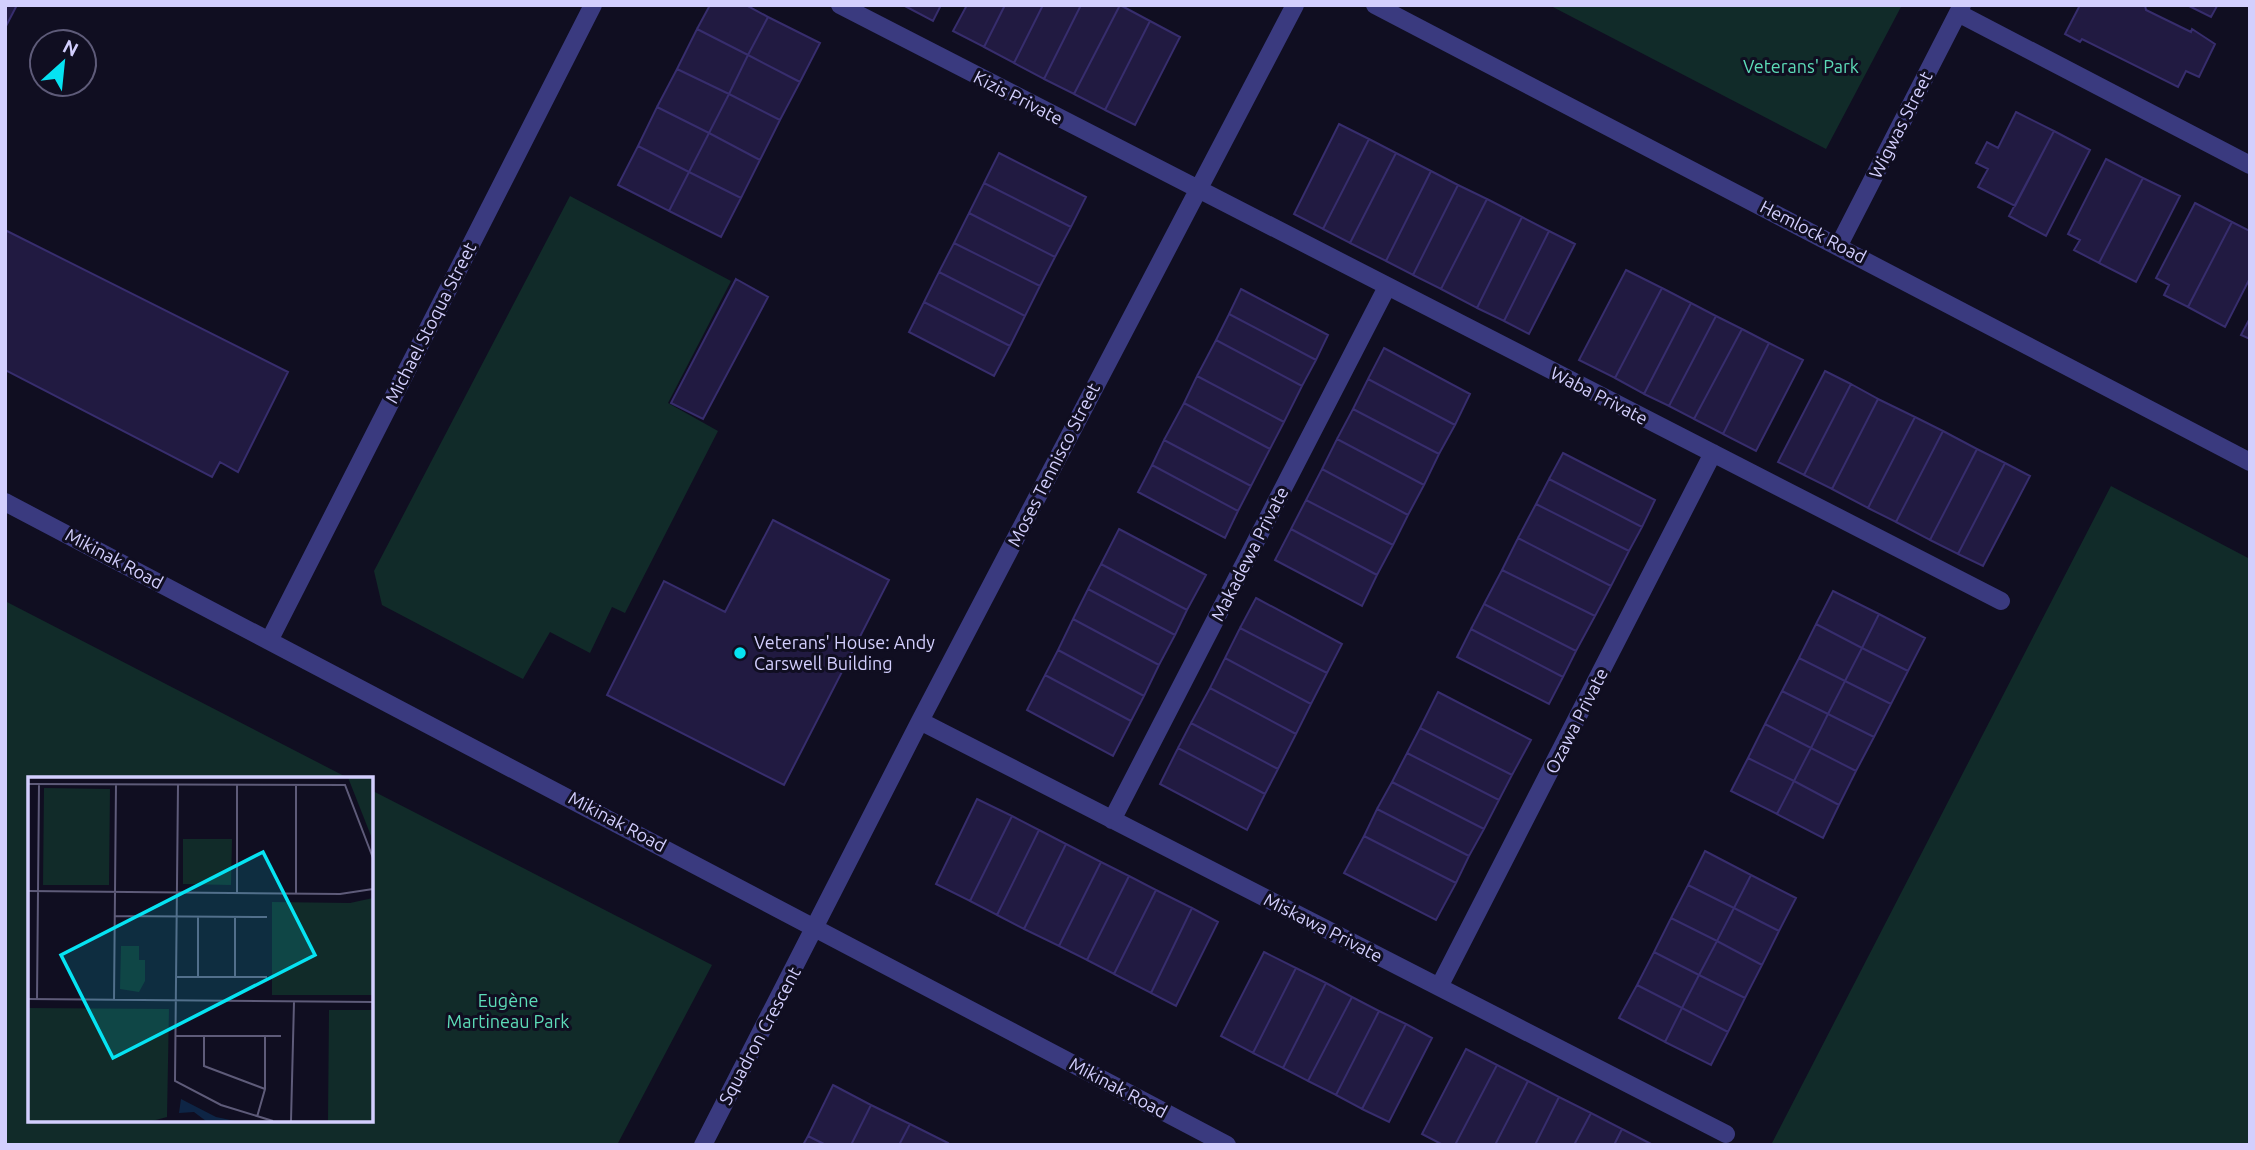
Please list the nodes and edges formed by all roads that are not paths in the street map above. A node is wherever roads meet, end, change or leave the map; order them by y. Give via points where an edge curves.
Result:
1 (593, 5) edge
2 (840, 5) edge
3 (1295, 5) edge
4 (1375, 5) edge
5 (1960, 9) edge
6 (2250, 165) edge
7 (1196, 190) junction
8 (1839, 245) junction
9 (1387, 287) junction
10 (1713, 453) junction
11 (2250, 462) edge
12 (5, 502) edge
13 (2001, 601) dead end
14 (269, 641) junction
15 (920, 721) junction
16 (1112, 820) junction
17 (817, 928) junction
18 (1439, 987) junction
19 (1726, 1134) dead end
20 (703, 1145) edge
21 (1227, 1145) edge

1 - 14 street, Michael Stoqua Street
2 - 7 street, Kizis Private
3 - 7 street, Moses Tennisco Street
4 - 8 street, Hemlock Road
5 - 6 street
5 - 8 street, Wigwas Street
7 - 9 street, Waba Private
7 - 15 street, Moses Tennisco Street
8 - 11 street, Hemlock Road
9 - 10 street, Waba Private
9 - 16 street, Makadewa Private
10 - 13 street, Waba Private
10 - 18 street, Ozawa Private
12 - 14 street, Mikinak Road
14 - 17 street, Mikinak Road
15 - 16 street, Miskawa Private
15 - 17 street, Moses Tennisco Street
16 - 18 street, Miskawa Private
17 - 20 street, Squadron Crescent
17 - 21 street, Mikinak Road
18 - 19 street, Miskawa Private

